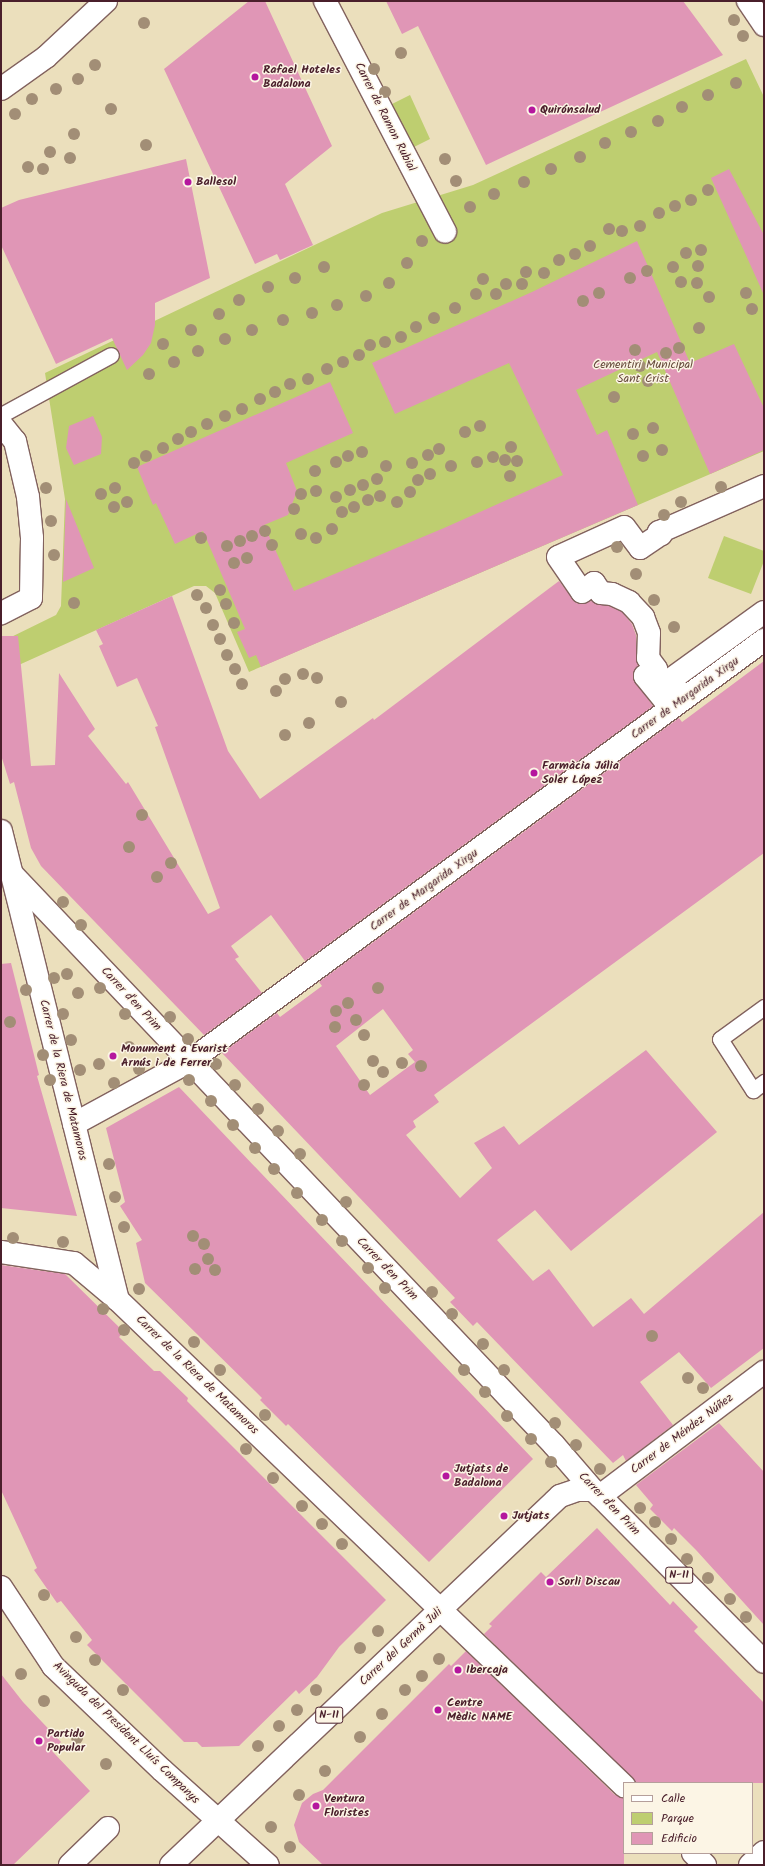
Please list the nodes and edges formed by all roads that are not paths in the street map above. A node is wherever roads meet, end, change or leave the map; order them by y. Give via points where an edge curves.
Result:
1 (106, 1) edge
2 (325, 1) edge
3 (748, 1) edge
4 (764, 25) edge
5 (1, 89) edge
6 (445, 232) dead end
7 (111, 355) dead end
8 (1, 415) edge
9 (1, 424) edge
10 (764, 486) edge
11 (764, 612) edge
12 (1, 613) edge
13 (764, 640) edge
14 (1, 831) edge
15 (12, 873) junction
16 (69, 951) joint
17 (764, 1007) edge
18 (190, 1061) junction
19 (764, 1082) edge
20 (74, 1124) junction
21 (1, 1252) edge
22 (118, 1300) junction
23 (764, 1372) edge
24 (597, 1493) junction
25 (1, 1587) edge
26 (441, 1609) junction
27 (764, 1662) edge
28 (623, 1785) edge
29 (218, 1821) junction
30 (108, 1828) dead end
31 (764, 1852) edge
32 (694, 1854) edge
33 (70, 1865) edge
34 (171, 1865) edge
35 (268, 1865) edge
36 (705, 1865) edge
37 (750, 1865) edge

1 - 5 street via 46,57
2 - 6 street, Carrer de Ramon Rubial
3 - 4 street
7 - 8 lane
9 - 12 street via 15,440 28,497 32,538 31,598
10 - 11 street via 659,532 661,534 640,548 624,527 558,557 582,592 594,583 601,594 612,594 629,602 643,617 649,633 648,658 656,669 645,676 665,701 678,691 670,680
13 - 18 street, Carrer de Margarida Xirgu
14 - 15 street, Carrer de la Riera de Matamoros
15 - 18 street, Carrer d'en Prim
15 - 20 street, Carrer de la Riera de Matamoros
16 - 16 street via 55,952 48,964 81,1094 94,1101 160,1063 163,1050
17 - 19 lane via 720,1039 753,1090
18 - 20 street, Carrer de Margarida Xirgu
18 - 24 street, Carrer d'en Prim
20 - 22 street, Carrer de la Riera de Matamoros
21 - 22 street via 74,1263
22 - 26 street, Carrer de la Riera de Matamoros
23 - 24 street, Carrer de Méndez Núñez
24 - 26 street, Carrer del Germà Juli / N-II via 577,1490 560,1496
24 - 27 street, Carrer d'en Prim / N-II
25 - 29 street, Avinguda del President Lluís Companys via 53,1666
26 - 28 street, Carrer de la Riera de Matamoros
26 - 29 street, Carrer del Germà Juli / N-II
29 - 34 street, N-II
29 - 35 street, Avinguda del President Lluís Companys
30 - 33 street
31 - 37 street
32 - 36 street

